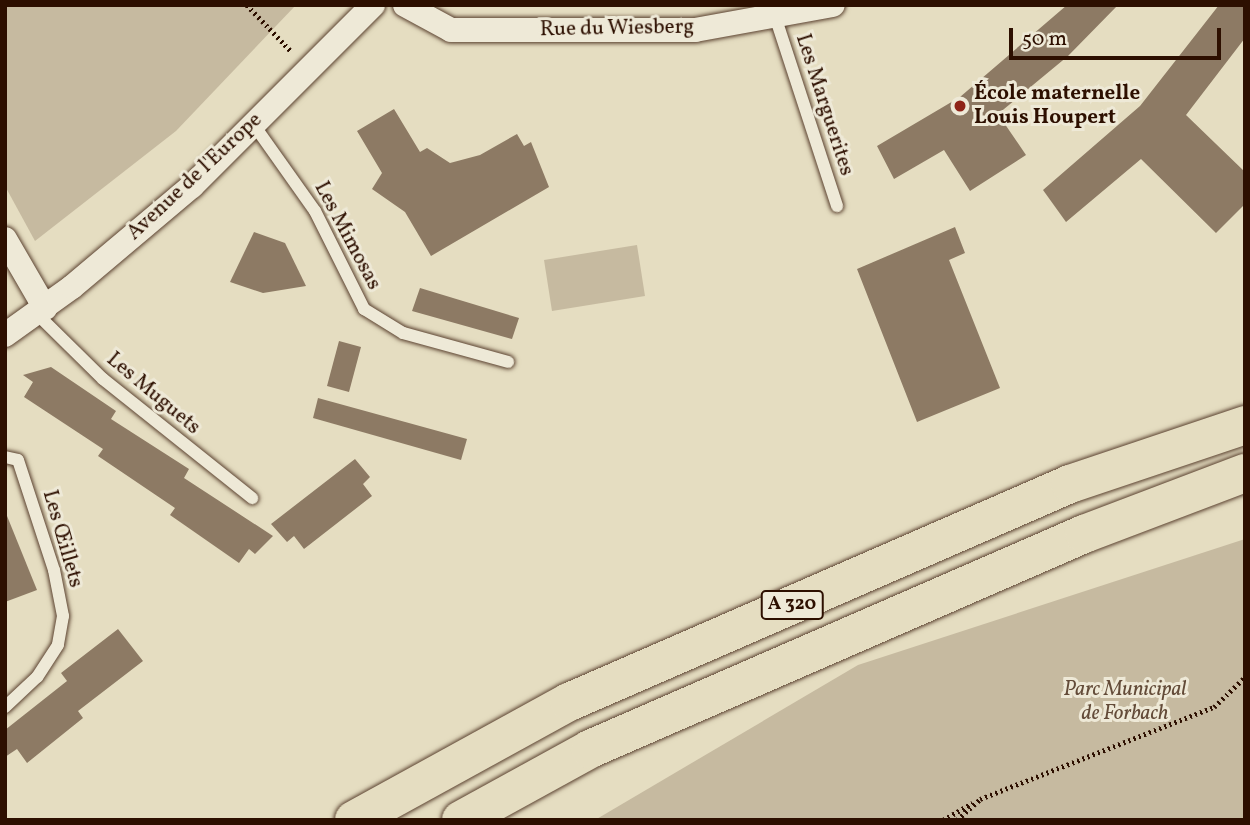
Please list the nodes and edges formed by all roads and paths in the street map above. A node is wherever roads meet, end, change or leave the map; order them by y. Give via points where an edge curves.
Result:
1 (247, 5) edge
2 (373, 5) edge
3 (405, 5) edge
4 (833, 5) edge
5 (775, 16) junction
6 (309, 69) junction
7 (254, 125) junction
8 (837, 206) dead end
9 (5, 239) edge
10 (41, 311) junction
11 (5, 335) edge
12 (508, 362) dead end
13 (1245, 425) edge
14 (5, 457) edge
15 (1245, 473) edge
16 (252, 498) dead end
17 (1245, 677) edge
18 (5, 706) edge
19 (980, 799) junction
20 (354, 820) edge
21 (461, 820) edge
22 (943, 820) edge
23 (957, 820) edge

1 - 6 path
2 - 6 street, Avenue de l'Europe
3 - 5 street, Rue du Wiesberg via 451,30 695,30
4 - 5 street, Rue du Wiesberg
5 - 8 lane, Les Marguerites
6 - 7 street, Avenue de l'Europe
7 - 10 street, Avenue de l'Europe via 192,186
7 - 12 lane, Les Mimosas via 315,211 364,309 403,333
9 - 10 street
10 - 11 street, Avenue de l'Europe
10 - 16 lane, Les Muguets via 103,379
13 - 20 highway, A 320 via 1070,484 569,702
14 - 18 lane, Les Œillets via 18,460 54,570 63,616 58,645 37,677
15 - 21 highway, A 320 via 1084,534 590,749
17 - 19 path via 1214,707
19 - 22 path
19 - 23 path

